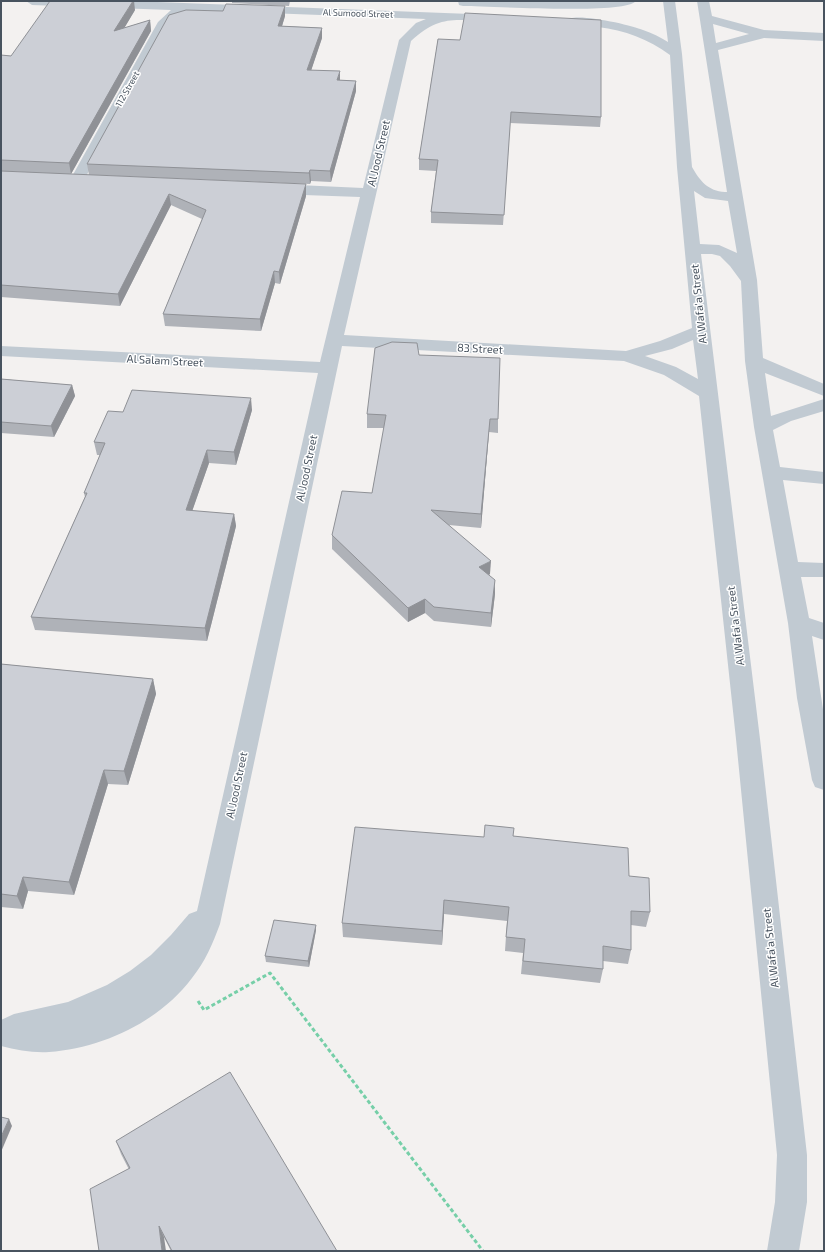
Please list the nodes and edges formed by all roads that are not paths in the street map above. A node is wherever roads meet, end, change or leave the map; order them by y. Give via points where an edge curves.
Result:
1 (32, 1) edge
2 (449, 1) edge
3 (630, 1) edge
4 (669, 1) edge
5 (606, 6) junction
6 (187, 8) junction
7 (704, 9) edge
8 (373, 14) junction
9 (446, 16) junction
10 (509, 19) edge
11 (556, 21) edge
12 (613, 25) junction
13 (398, 32) junction
14 (763, 34) junction
15 (824, 37) edge
16 (712, 48) junction
17 (676, 54) junction
18 (684, 166) junction
19 (62, 179) edge
20 (77, 180) junction
21 (93, 181) edge
22 (259, 188) edge
23 (369, 193) junction
24 (735, 196) junction
25 (693, 250) junction
26 (749, 280) junction
27 (701, 331) junction
28 (334, 340) junction
29 (1, 351) edge
30 (626, 356) junction
31 (754, 361) junction
32 (328, 368) junction
33 (824, 390) edge
34 (708, 393) junction
35 (824, 405) edge
36 (763, 426) junction
37 (771, 473) junction
38 (824, 478) edge
39 (790, 569) junction
40 (824, 570) edge
41 (799, 623) junction
42 (824, 632) edge
43 (817, 696) edge
44 (824, 780) edge
45 (212, 898) junction
46 (1, 1027) edge
47 (1, 1033) edge
48 (783, 1251) edge

1 - 6 street, Al Sumood Street
2 - 5 street
3 - 5 street
4 - 17 street, Al Wafa'a Street
5 - 12 street via 624,7 635,16 630,23
6 - 8 street, Al Sumood Street
6 - 20 street, 112 Street via 172,14 164,22
7 - 14 street
7 - 16 street
8 - 9 street, Al Sumood Street
8 - 13 street
9 - 10 street, Al Sumood Street
9 - 13 street
11 - 12 street
12 - 17 street via 657,40
13 - 23 street, Al Jood Street
14 - 15 street
14 - 16 street
16 - 24 street
17 - 18 street, Al Wafa'a Street
18 - 24 street via 693,182 705,193 721,197
18 - 25 street, Al Wafa'a Street
19 - 20 street
20 - 21 street
22 - 23 street
23 - 28 street, Al Jood Street
24 - 26 street
25 - 26 street via 704,248 726,251 732,255
25 - 27 street, Al Wafa'a Street
26 - 31 street
27 - 30 street, 83 Street via 666,345
27 - 34 street, Al Wafa'a Street
28 - 30 street, 83 Street
28 - 32 street, Al Jood Street
29 - 32 street, Al Salam Street
30 - 34 street, 83 Street via 670,371
31 - 33 street
31 - 36 street
32 - 45 street, Al Jood Street
34 - 48 street, Al Wafa'a Street via 792,1155 791,1202
35 - 36 street
36 - 37 street
37 - 38 street
37 - 39 street
39 - 40 street
39 - 41 street
41 - 42 street
41 - 43 street
43 - 44 street
45 - 46 street via 180,946 159,967 133,986 104,1002 74,1014 42,1023
45 - 47 street, Al Jood Street via 207,924 196,950 179,974 157,996 131,1014 101,1028 69,1037 37,1039

